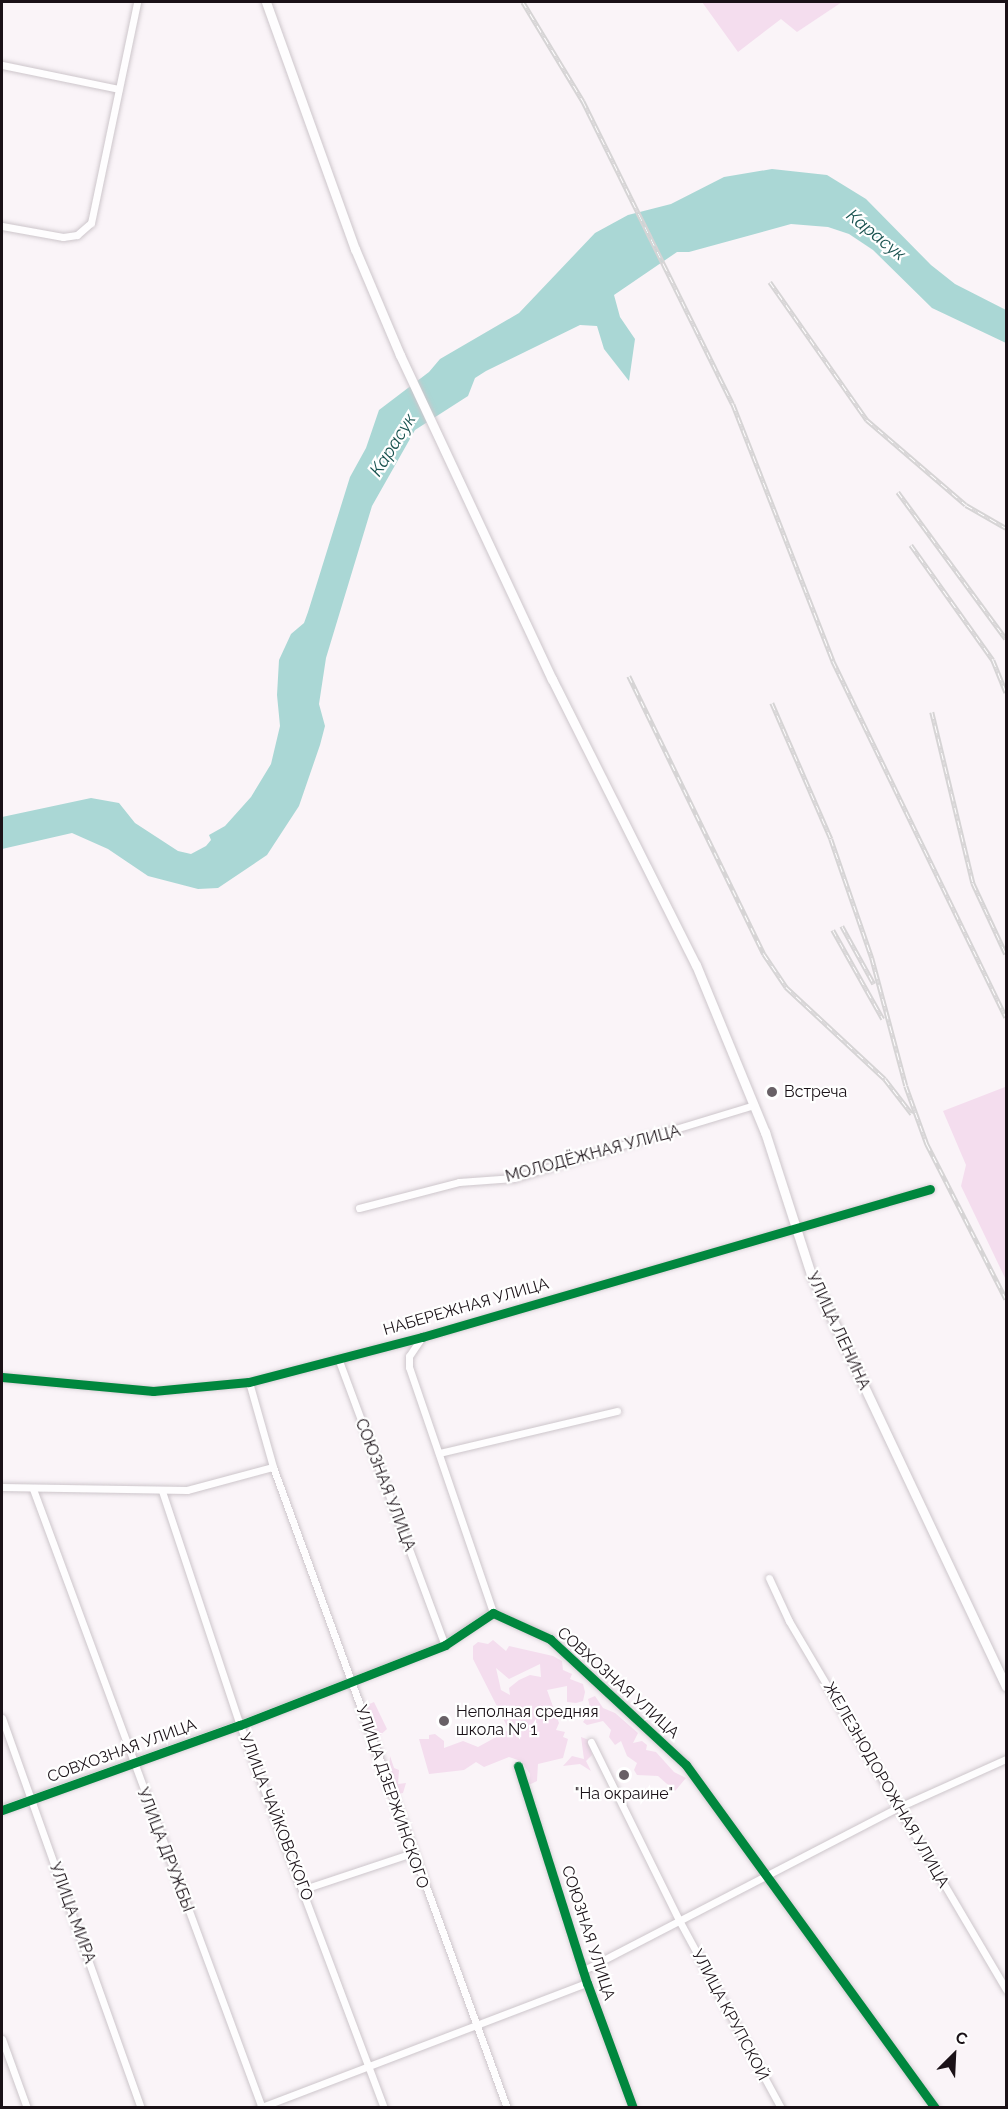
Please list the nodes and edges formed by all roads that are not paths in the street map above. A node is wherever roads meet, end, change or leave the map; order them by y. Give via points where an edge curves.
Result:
1 (137, 2) edge
2 (266, 2) edge
3 (2, 65) edge
4 (119, 90) junction
5 (2, 226) edge
6 (754, 1105) junction
7 (930, 1189) dead end
8 (359, 1208) dead end
9 (794, 1228) junction
10 (422, 1337) junction
11 (338, 1358) junction
12 (2, 1377) edge
13 (249, 1382) junction
14 (617, 1411) dead end
15 (439, 1453) junction
16 (273, 1467) junction
17 (2, 1486) edge
18 (33, 1489) junction
19 (162, 1491) junction
20 (769, 1578) dead end
21 (493, 1613) junction
22 (445, 1645) junction
23 (352, 1682) junction
24 (1006, 1686) edge
25 (2, 1718) edge
26 (240, 1725) junction
27 (591, 1742) dead end
28 (1006, 1759) edge
29 (132, 1764) junction
30 (518, 1766) dead end
31 (32, 1800) junction
32 (899, 1807) junction
33 (2, 1810) edge
34 (412, 1853) junction
35 (768, 1873) junction
36 (304, 1889) junction
37 (680, 1922) junction
38 (584, 1970) junction
39 (587, 1983) junction
40 (1006, 1990) edge
41 (475, 2026) junction
42 (2, 2039) edge
43 (368, 2064) junction
44 (261, 2107) edge
45 (27, 2108) edge
46 (141, 2108) edge
47 (384, 2108) edge
48 (507, 2108) edge
49 (633, 2108) edge
50 (781, 2108) edge
51 (935, 2108) edge

1 - 4 street
2 - 6 main road, УЛИЦА ЛЕНИНА via 341,211 400,355 552,679 696,965
3 - 4 street
4 - 5 street via 94,213 86,231 63,237
6 - 8 street, МОЛОДЁЖНАЯ УЛИЦА via 514,1178 459,1182
6 - 9 main road, УЛИЦА ЛЕНИНА
7 - 9 street, НАБЕРЕЖНАЯ УЛИЦА
9 - 10 street, НАБЕРЕЖНАЯ УЛИЦА
9 - 24 main road, УЛИЦА ЛЕНИНА via 811,1274
10 - 11 street, НАБЕРЕЖНАЯ УЛИЦА
10 - 15 street via 409,1356 409,1367
11 - 13 street, НАБЕРЕЖНАЯ УЛИЦА
11 - 22 street, СОЮЗНАЯ УЛИЦА
12 - 13 street, НАБЕРЕЖНАЯ УЛИЦА via 153,1391
13 - 16 street, УЛИЦА ДЗЕРЖИНСКОГО
14 - 15 street
15 - 21 street
16 - 19 street via 187,1490
16 - 23 street, УЛИЦА ДЗЕРЖИНСКОГО
17 - 18 street
18 - 19 street
18 - 29 street, УЛИЦА ДРУЖБЫ
19 - 26 street, УЛИЦА ЧАЙКОВСКОГО
20 - 32 street, ЖЕЛЕЗНОДОРОЖНАЯ УЛИЦА via 789,1621
21 - 22 street, СОВХОЗНАЯ УЛИЦА
21 - 35 street, СОВХОЗНАЯ УЛИЦА via 550,1639 686,1764
22 - 23 street, СОВХОЗНАЯ УЛИЦА
23 - 26 street, СОВХОЗНАЯ УЛИЦА
23 - 34 street, УЛИЦА ДЗЕРЖИНСКОГО
25 - 31 street, УЛИЦА МИРА
26 - 29 street, СОВХОЗНАЯ УЛИЦА
26 - 36 street, УЛИЦА ЧАЙКОВСКОГО
27 - 37 street, УЛИЦА КРУПСКОЙ
28 - 32 street
29 - 31 street, СОВХОЗНАЯ УЛИЦА
29 - 44 street, УЛИЦА ДРУЖБЫ
30 - 38 street, СОЮЗНАЯ УЛИЦА
31 - 33 street, СОВХОЗНАЯ УЛИЦА
31 - 46 street, УЛИЦА МИРА
32 - 35 street
32 - 40 street, ЖЕЛЕЗНОДОРОЖНАЯ УЛИЦА
34 - 36 street
34 - 41 street, УЛИЦА ДЗЕРЖИНСКОГО
35 - 37 street
35 - 51 street, СОВХОЗНАЯ УЛИЦА
36 - 43 street, УЛИЦА ЧАЙКОВСКОГО
37 - 38 street
37 - 50 street, УЛИЦА КРУПСКОЙ
38 - 39 street, СОЮЗНАЯ УЛИЦА
39 - 41 street
39 - 49 street, СОЮЗНАЯ УЛИЦА
41 - 43 street
41 - 48 street, УЛИЦА ДЗЕРЖИНСКОГО
42 - 45 street
43 - 44 street
43 - 47 street, УЛИЦА ЧАЙКОВСКОГО

